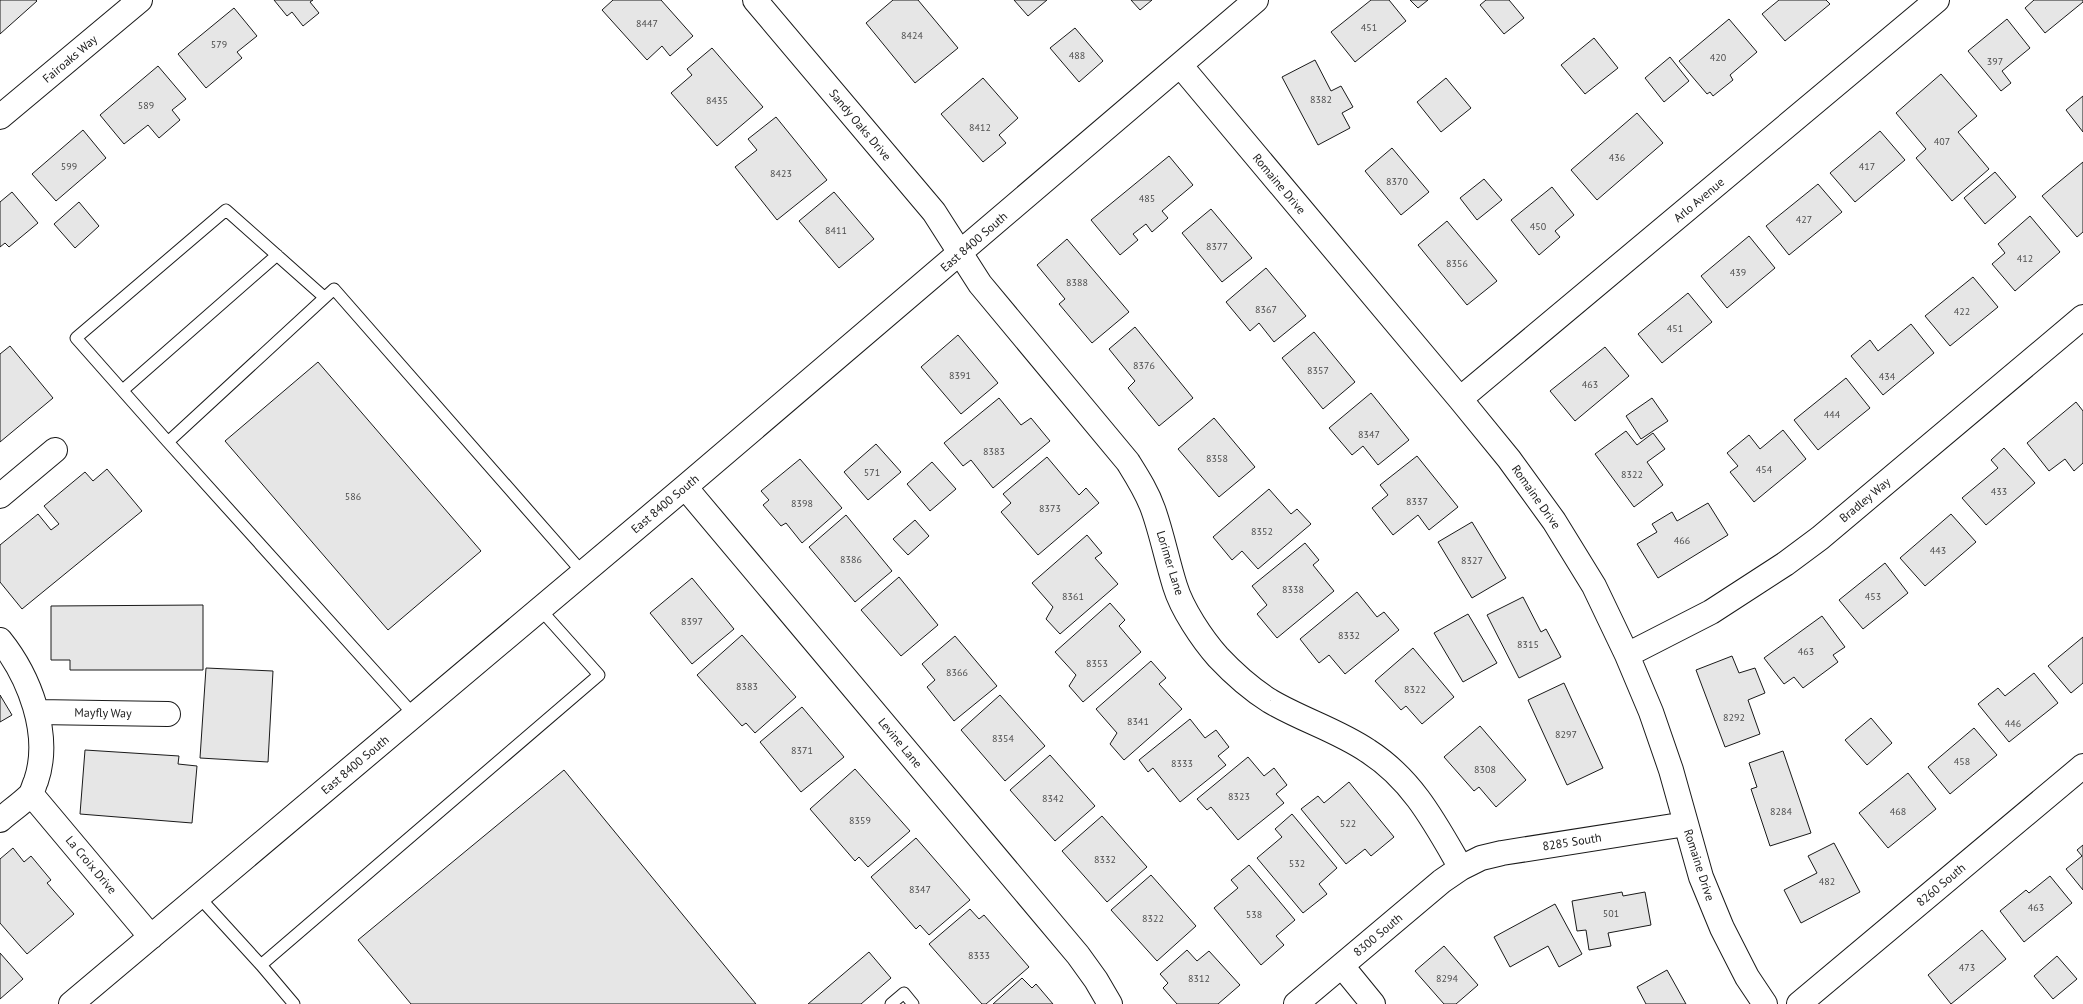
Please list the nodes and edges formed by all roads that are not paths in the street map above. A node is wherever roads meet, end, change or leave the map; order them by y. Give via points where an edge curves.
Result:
1 (140, 0) edge
2 (755, 0) edge
3 (1256, 0) edge
4 (1937, 0) edge
5 (1180, 65) junction
6 (0, 117) edge
7 (960, 254) junction
8 (277, 256) junction
9 (324, 298) junction
10 (2083, 317) edge
11 (123, 390) junction
12 (1460, 399) junction
13 (168, 442) junction
14 (55, 450) dead end
15 (685, 487) junction
16 (0, 496) edge
17 (583, 573) junction
18 (540, 609) junction
19 (0, 640) edge
20 (1627, 655) junction
21 (37, 712) junction
22 (168, 714) dead end
23 (414, 715) junction
24 (2083, 766) edge
25 (31, 794) junction
26 (0, 820) edge
27 (1686, 824) junction
28 (1461, 868) junction
29 (199, 896) junction
30 (151, 937) junction
31 (261, 966) junction
32 (1342, 966) junction
33 (71, 1004) edge
34 (294, 1004) edge
35 (891, 1004) edge
36 (914, 1004) edge
37 (1110, 1004) edge
38 (1296, 1004) edge
39 (1374, 1004) edge
40 (1765, 1004) edge
41 (1800, 1004) edge

1 - 6 street, Fairoaks Way
2 - 7 street, Sandy Oaks Drive via 934,212
3 - 5 street, East 8400 South
4 - 12 street, Arlo Avenue
5 - 7 street, East 8400 South
5 - 12 street, Romaine Drive
7 - 15 street, East 8400 South
7 - 28 street, Lorimer Lane via 980,284 1128,462 1153,509 1176,588 1193,624 1217,656 1270,701 1338,733 1370,752 1396,774 1422,801
8 - 9 lane
8 - 11 lane
8 - 11 lane via 226,210 76,338
9 - 13 lane
9 - 17 lane via 334,289
10 - 20 street, Bradley Way via 1785,564 1711,612
11 - 13 lane
12 - 20 street, Romaine Drive via 1554,520 1594,586
13 - 23 lane
14 - 16 street
15 - 17 street, East 8400 South
15 - 37 street, Levine Lane via 1072,948
17 - 18 street, East 8400 South
18 - 23 street, East 8400 South
18 - 31 lane via 599,675
19 - 21 street via 15,660
20 - 27 street, Romaine Drive via 1672,770
21 - 22 street, Mayfly Way
21 - 25 street via 41,744 39,772
23 - 29 street, East 8400 South
24 - 41 street, 8260 South
25 - 26 street
25 - 30 street, La Croix Drive
27 - 28 street, 8285 South via 1502,853 1481,858
27 - 40 street, Romaine Drive via 1701,877 1722,928
28 - 32 street, 8300 South
29 - 30 street, East 8400 South
29 - 31 lane
30 - 33 street, East 8400 South
31 - 34 lane
32 - 38 street, 8300 South
32 - 39 street
35 - 36 lane via 904,993

